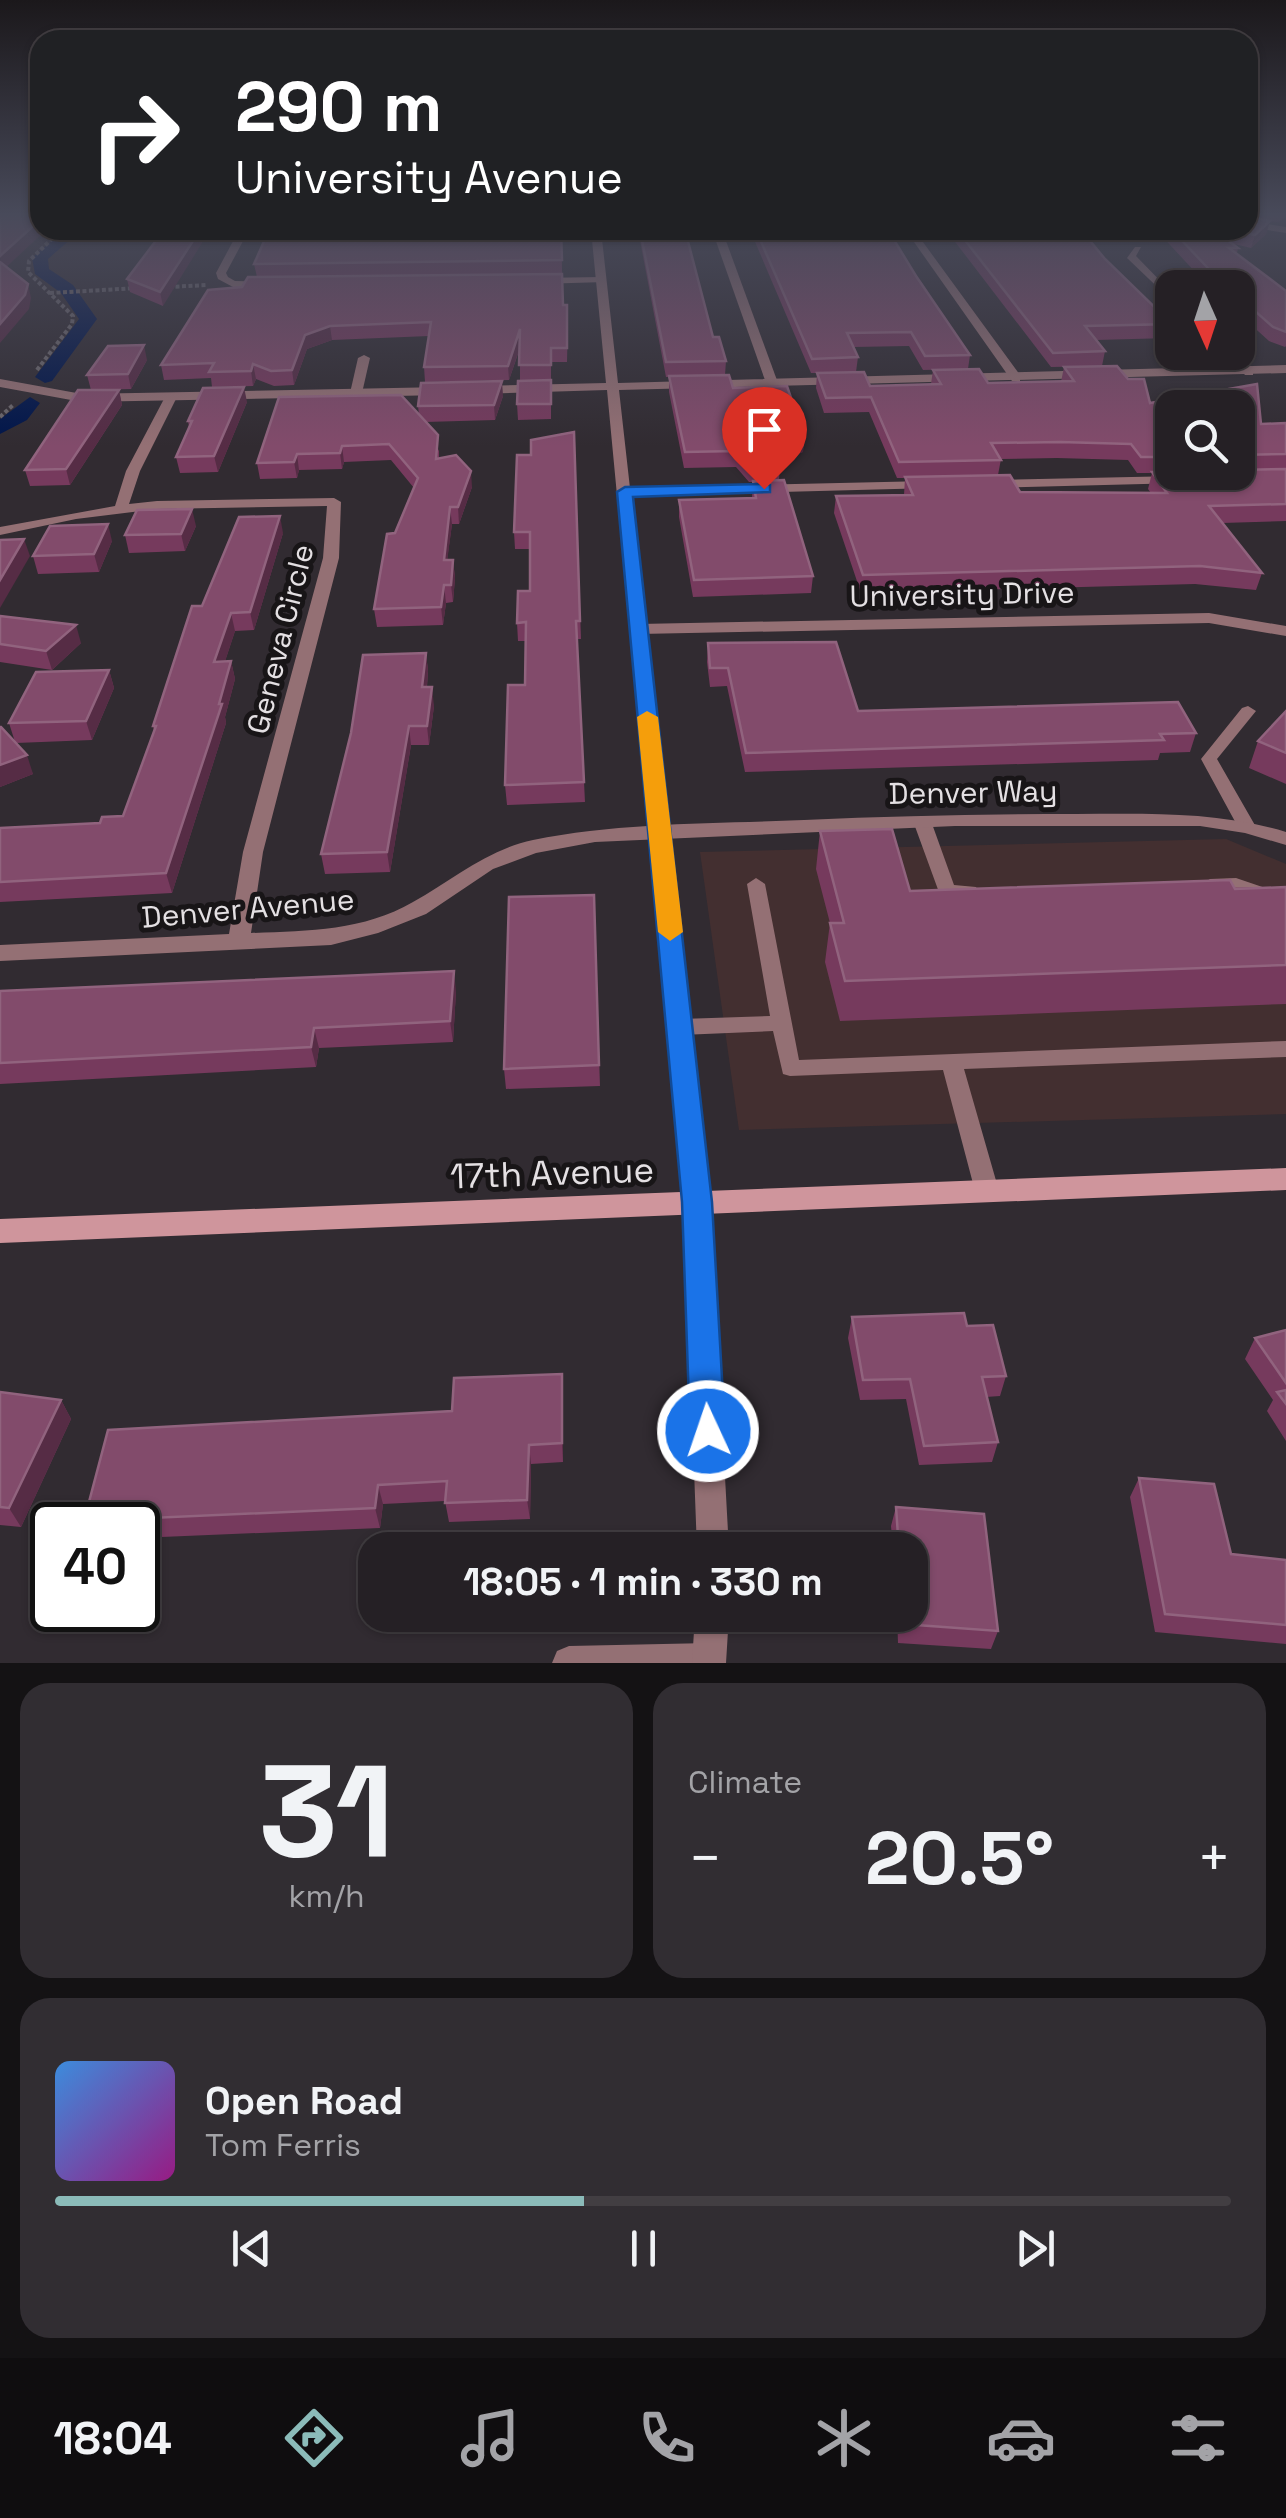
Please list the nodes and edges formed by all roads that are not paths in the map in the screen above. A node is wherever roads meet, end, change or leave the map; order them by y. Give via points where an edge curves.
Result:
1 (602, 291) edge
2 (739, 291) edge
3 (953, 291) edge
4 (364, 358) dead end
5 (1286, 369) edge
6 (1250, 372) joint
7 (1016, 378) junction
8 (0, 383) edge
9 (772, 383) junction
10 (609, 386) junction
11 (356, 393) junction
12 (171, 397) junction
13 (1155, 481) edge
14 (937, 484) edge
15 (976, 484) edge
16 (625, 492) junction
17 (121, 508) junction
18 (0, 531) edge
19 (638, 629) junction
20 (1286, 631) edge
21 (1248, 711) dead end
22 (922, 822) junction
23 (1247, 827) junction
24 (660, 834) junction
25 (1286, 839) edge
26 (756, 884) dead end
27 (1197, 885) edge
28 (986, 890) edge
29 (1286, 902) edge
30 (239, 942) junction
31 (0, 953) edge
32 (781, 1022) junction
33 (681, 1027) junction
34 (1286, 1049) edge
35 (951, 1062) junction
36 (1286, 1179) edge
37 (987, 1191) junction
38 (697, 1202) junction
39 (0, 1231) edge
40 (712, 1532) edge
41 (711, 1632) edge
42 (709, 1662) edge
43 (569, 1663) edge

1 - 10 street
2 - 9 street
3 - 7 street
4 - 11 street
5 - 6 street
6 - 7 street
7 - 9 street
8 - 12 street via 82,398
9 - 10 street
10 - 11 street
10 - 16 street
11 - 12 street
12 - 17 street
13 - 15 street
14 - 16 street
16 - 19 street
17 - 18 street, Geneva Circle
17 - 30 street, Geneva Circle via 334,502 331,558 253,852
19 - 20 street, University Drive via 1209,618
19 - 24 street
21 - 23 lane via 1209,759
22 - 23 street, Denver Way via 1200,820
22 - 24 street, Denver Way
22 - 28 lane via 947,892
23 - 25 street, Denver Way
24 - 30 street, Denver Avenue via 532,846 370,928
24 - 33 street
26 - 32 lane
27 - 29 lane via 1236,884
30 - 31 street, Denver Avenue
32 - 33 lane
32 - 35 lane via 790,1068
33 - 38 street
34 - 35 lane
35 - 37 lane
36 - 37 main road, 17th Avenue
37 - 38 main road, 17th Avenue
38 - 39 main road, 17th Avenue
38 - 40 street
41 - 42 street
42 - 43 street

